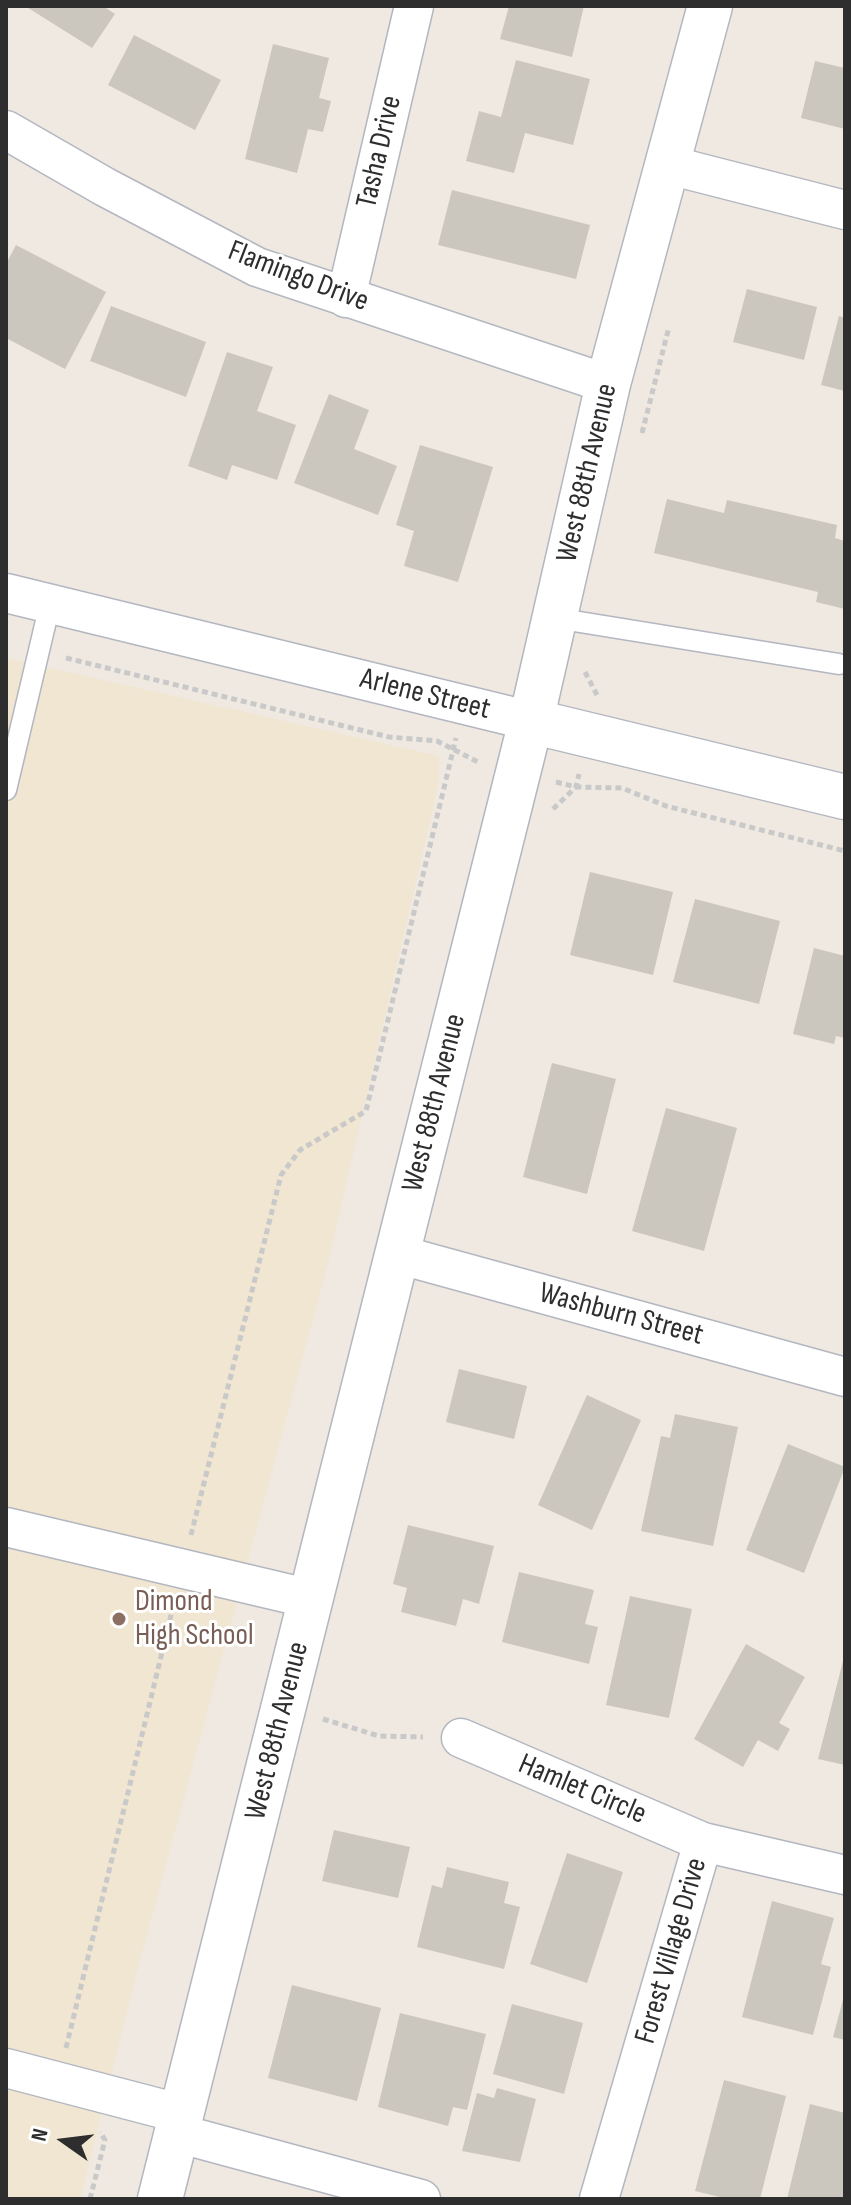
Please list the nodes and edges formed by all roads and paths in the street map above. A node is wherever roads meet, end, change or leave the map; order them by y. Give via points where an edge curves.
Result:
1 (414, 6) edge
2 (710, 6) edge
3 (6, 130) edge
4 (665, 164) junction
5 (845, 210) edge
6 (346, 298) junction
7 (671, 322) dead end
8 (608, 384) junction
9 (639, 445) dead end
10 (6, 593) edge
11 (50, 604) junction
12 (575, 621) junction
13 (39, 651) junction
14 (839, 664) dead end
15 (598, 696) dead end
16 (531, 721) junction
17 (576, 787) dead end
18 (6, 790) edge
19 (845, 797) edge
20 (845, 851) edge
21 (397, 1254) junction
22 (845, 1377) edge
23 (6, 1527) edge
24 (183, 1568) junction
25 (311, 1599) junction
26 (323, 1719) dead end
27 (461, 1738) joint
28 (703, 1842) junction
29 (845, 1875) edge
30 (6, 2068) edge
31 (58, 2082) junction
32 (94, 2123) dead end
33 (179, 2123) junction
34 (90, 2199) edge
35 (160, 2199) edge
36 (421, 2199) edge
37 (599, 2199) edge

1 - 6 street, Tasha Drive
2 - 4 street, West 88th Avenue
3 - 6 street, Flamingo Drive via 257,267
4 - 5 street
4 - 8 street, West 88th Avenue
6 - 8 street, Flamingo Drive
7 - 9 path
8 - 12 street, West 88th Avenue
10 - 11 street, Arlene Street
11 - 13 lane
11 - 16 street, Arlene Street
12 - 14 lane
12 - 15 path via 584,671
12 - 16 street, West 88th Avenue
13 - 18 lane
13 - 24 path via 389,737 454,747 366,1111 300,1150 281,1175
16 - 19 street, Arlene Street
16 - 21 street, West 88th Avenue
17 - 20 path via 622,788 666,806
21 - 22 street, Washburn Street
21 - 25 street, West 88th Avenue
23 - 24 street
24 - 25 street
24 - 31 path
25 - 33 street, West 88th Avenue
26 - 27 path via 379,1736
27 - 28 street, Hamlet Circle
28 - 29 street, Forest Village Drive
28 - 37 street, Forest Village Drive
30 - 31 street
31 - 33 street
32 - 34 path via 105,2140
33 - 35 street, West 88th Avenue
33 - 36 street

